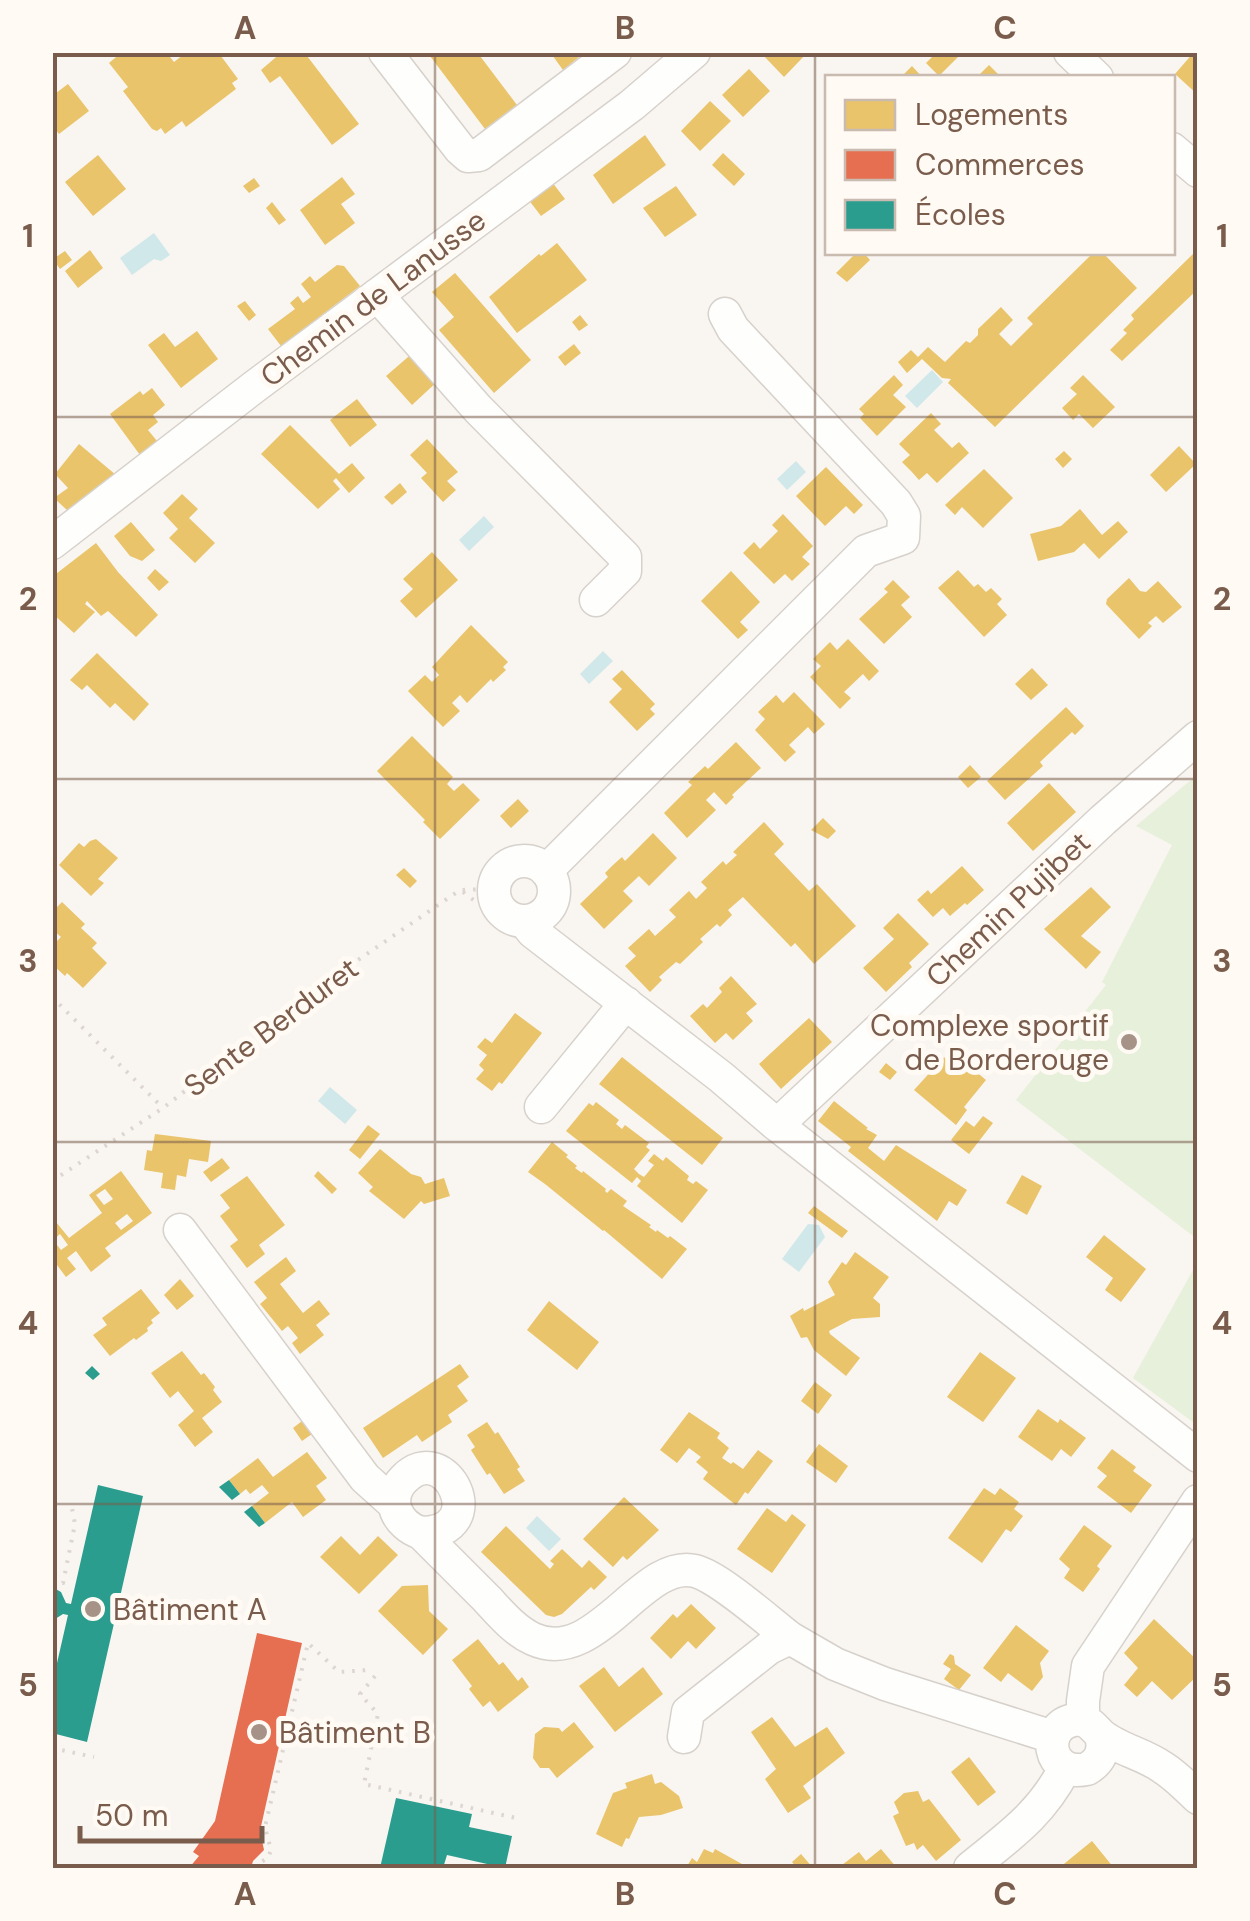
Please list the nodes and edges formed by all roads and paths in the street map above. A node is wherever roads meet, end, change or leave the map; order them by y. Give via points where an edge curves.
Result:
1 (384, 52) edge
2 (615, 52) edge
3 (694, 52) edge
4 (1070, 52) edge
5 (1094, 75) edge
6 (1175, 151) edge
7 (1198, 172) edge
8 (377, 295) junction
9 (725, 314) dead end
10 (52, 544) edge
11 (596, 600) dead end
12 (1198, 738) edge
13 (546, 870) junction
14 (494, 889) junction
15 (524, 921) junction
16 (52, 997) edge
17 (626, 1003) junction
18 (541, 1107) dead end
19 (164, 1108) junction
20 (777, 1126) junction
21 (52, 1181) edge
22 (180, 1230) dead end
23 (1198, 1456) edge
24 (1198, 1502) edge
25 (72, 1503) dead end
26 (394, 1504) junction
27 (421, 1533) junction
28 (52, 1582) edge
29 (790, 1638) junction
30 (368, 1670) dead end
31 (375, 1676) dead end
32 (684, 1737) dead end
33 (1085, 1747) junction
34 (52, 1748) edge
35 (94, 1757) dead end
36 (1198, 1798) edge
37 (516, 1818) dead end
38 (255, 1868) edge
39 (970, 1868) edge

1 - 2 street via 468,156
3 - 8 street, Chemin de Lanusse
4 - 5 street
6 - 7 street
8 - 10 street, Chemin de Lanusse
8 - 11 street via 625,558 625,571
9 - 13 street via 896,504 904,516 903,538 866,551
12 - 20 street, Chemin Pujibet
13 - 14 street via 529,861 509,864
13 - 15 street via 553,898 542,914
14 - 15 street via 499,908
14 - 19 path, Sente Berduret via 460,890 326,982
15 - 17 street
16 - 19 path
17 - 18 street
17 - 20 street
19 - 21 path, Sente Berduret
20 - 23 street
22 - 26 street via 365,1478
24 - 33 street via 1088,1666
25 - 28 path via 76,1524 63,1583
26 - 27 street via 402,1523
26 - 27 street via 411,1473 446,1475 458,1496 454,1520
27 - 29 street via 534,1640 579,1640 668,1573 692,1570
29 - 32 street via 688,1712
29 - 33 street via 884,1684 1054,1737 1068,1722
30 - 38 path via 338,1672 308,1644 265,1826 270,1850
31 - 37 path via 360,1694 378,1714 364,1784
33 - 36 street via 1160,1764
33 - 39 street via 1032,1817
34 - 35 path

